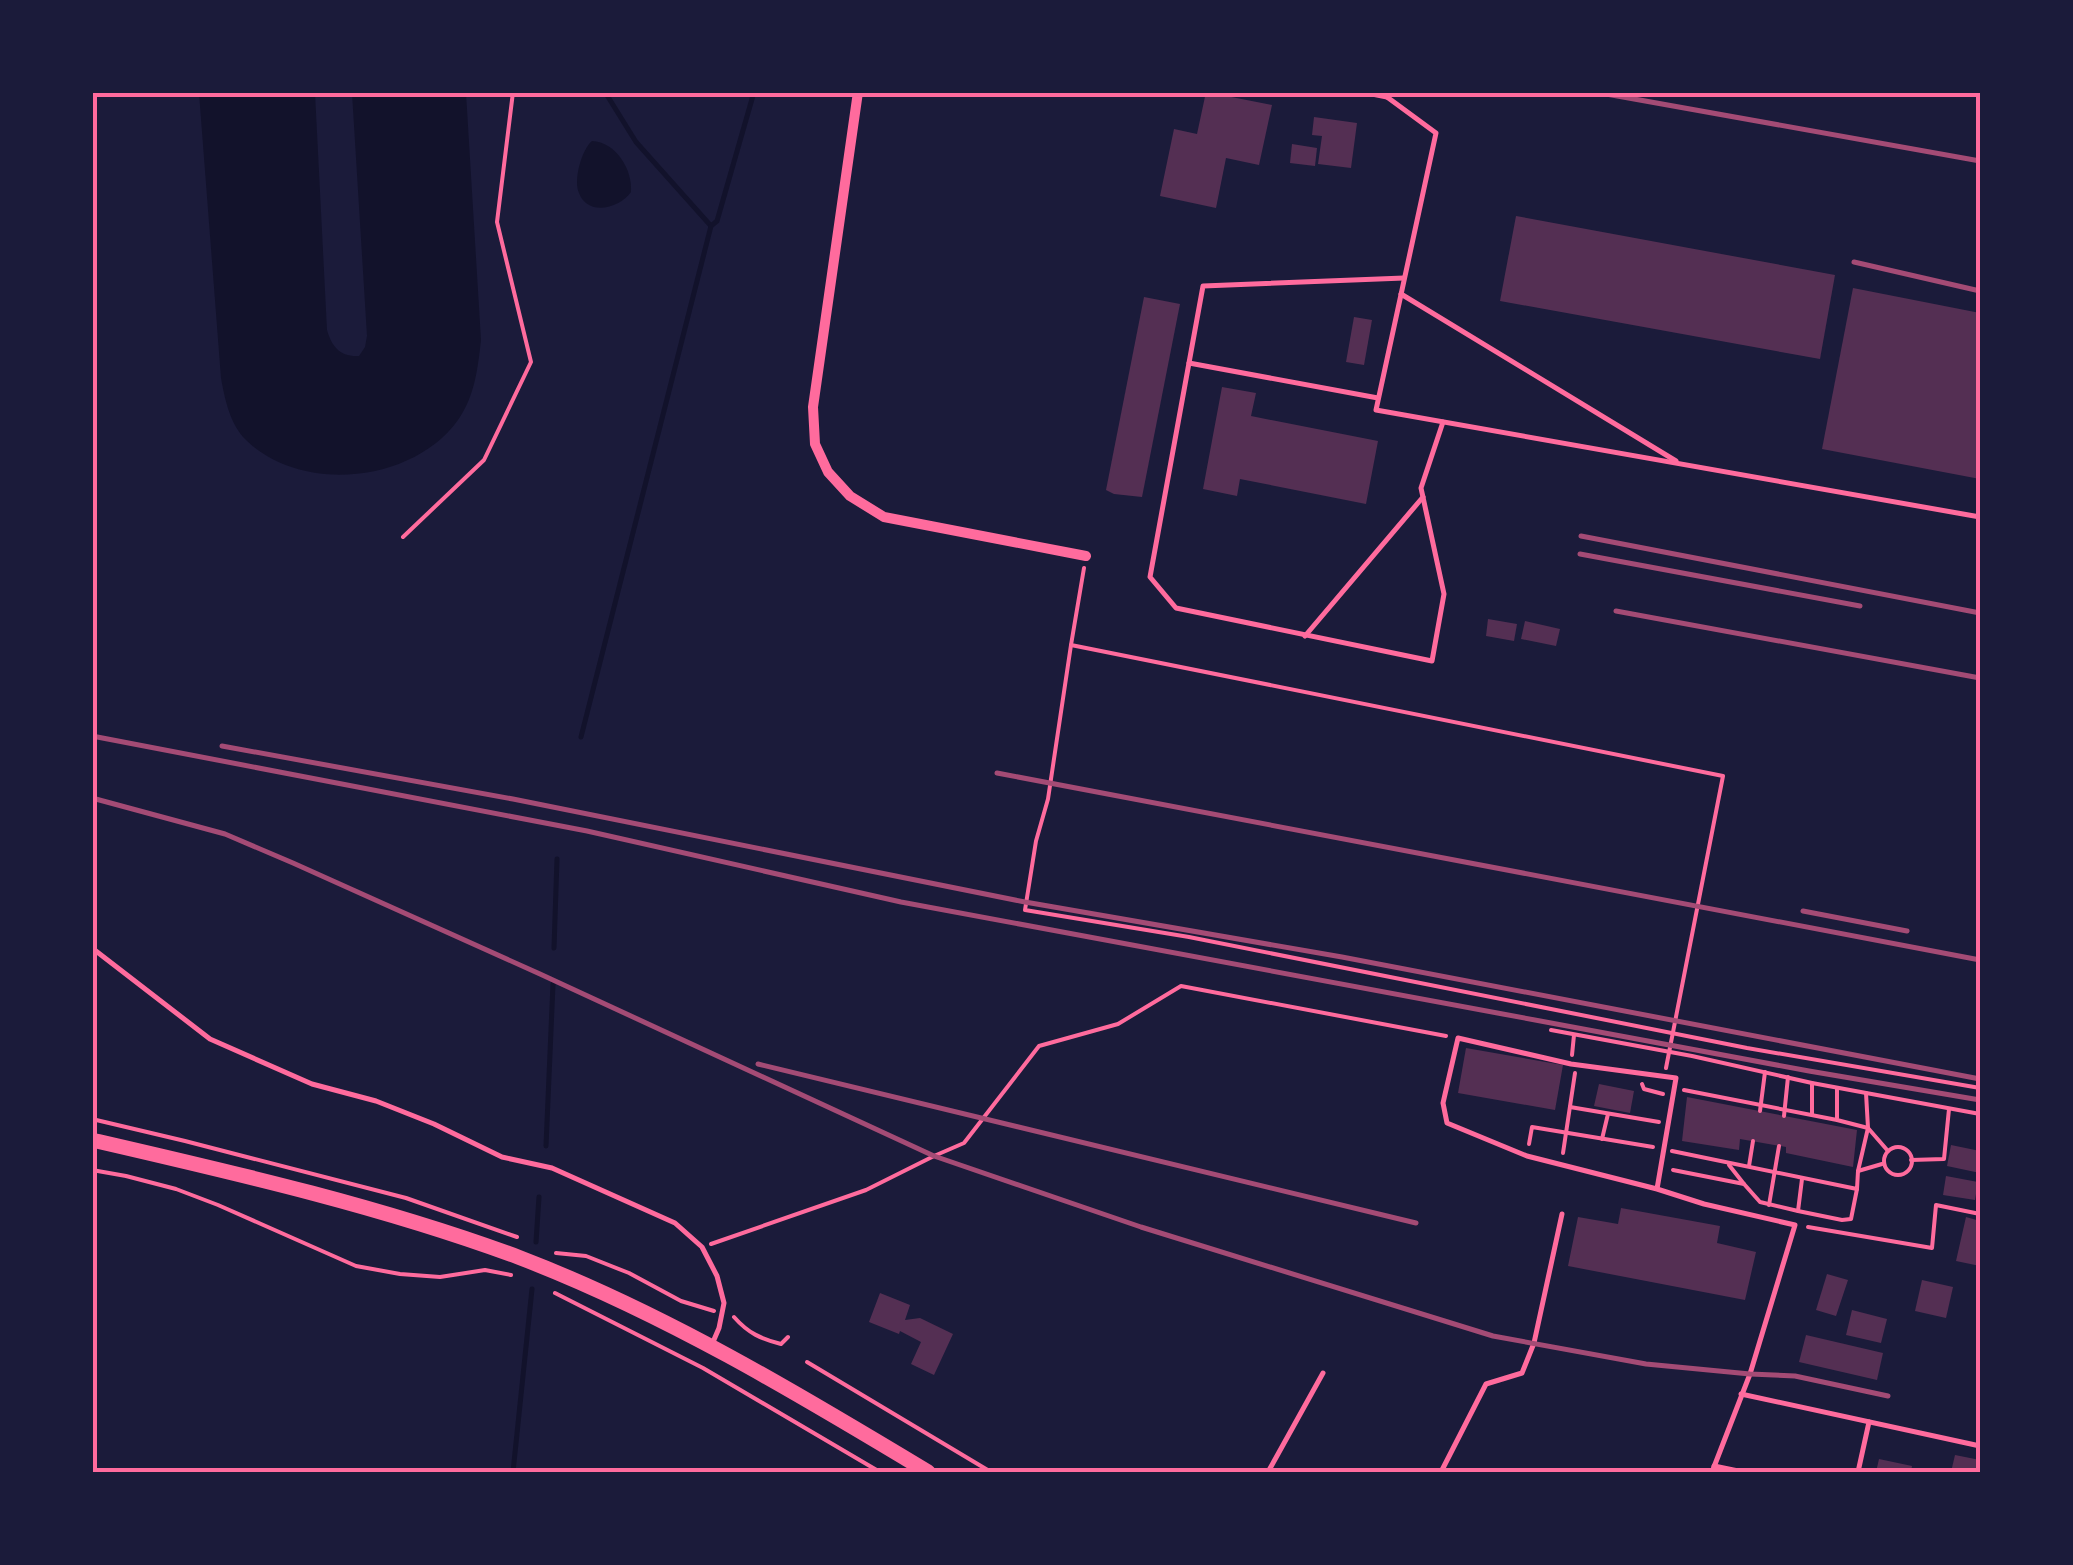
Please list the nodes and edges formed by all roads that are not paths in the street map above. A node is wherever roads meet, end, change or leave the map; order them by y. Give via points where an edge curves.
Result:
1 (858, 92) edge
2 (1362, 92) edge
3 (1395, 92) edge
4 (1387, 98) junction
5 (1404, 278) junction
6 (1401, 294) junction
7 (1189, 363) junction
8 (1378, 398) junction
9 (1442, 422) junction
10 (1680, 464) junction
11 (1423, 497) junction
12 (1980, 517) edge
13 (1086, 556) road end
14 (1305, 636) junction
15 (92, 948) edge
16 (92, 1140) edge
17 (1657, 1189) junction
18 (1562, 1214) dead end
19 (710, 1347) junction
20 (1323, 1373) dead end
21 (1741, 1394) junction
22 (1869, 1421) junction
23 (1980, 1446) edge
24 (1712, 1469) edge
25 (928, 1472) edge
26 (1268, 1472) edge
27 (1441, 1472) edge
28 (1743, 1472) edge
29 (1858, 1472) edge

1 - 13 street via 813,407 815,444 828,472 884,517
2 - 4 lane
3 - 4 lane
4 - 5 lane via 1436,133
5 - 6 lane
5 - 7 lane via 1203,286
6 - 8 lane
6 - 10 lane
7 - 8 lane
7 - 14 lane via 1150,577 1176,608
8 - 9 lane via 1376,410
9 - 10 lane
9 - 11 lane
10 - 12 lane
11 - 14 lane
11 - 14 lane via 1444,594 1432,662
15 - 19 lane via 210,1039 312,1084 434,1124 502,1157 552,1168 674,1223 702,1248 717,1276 724,1303
16 - 19 main road via 313,1194 516,1256
17 - 17 lane via 1527,1156 1447,1123 1442,1103 1458,1038 1571,1064 1676,1078
17 - 21 lane via 1794,1225
18 - 27 lane via 1522,1374 1486,1384
19 - 25 main road
20 - 26 lane
21 - 22 lane
21 - 24 lane
22 - 23 lane
22 - 29 lane
24 - 28 lane

